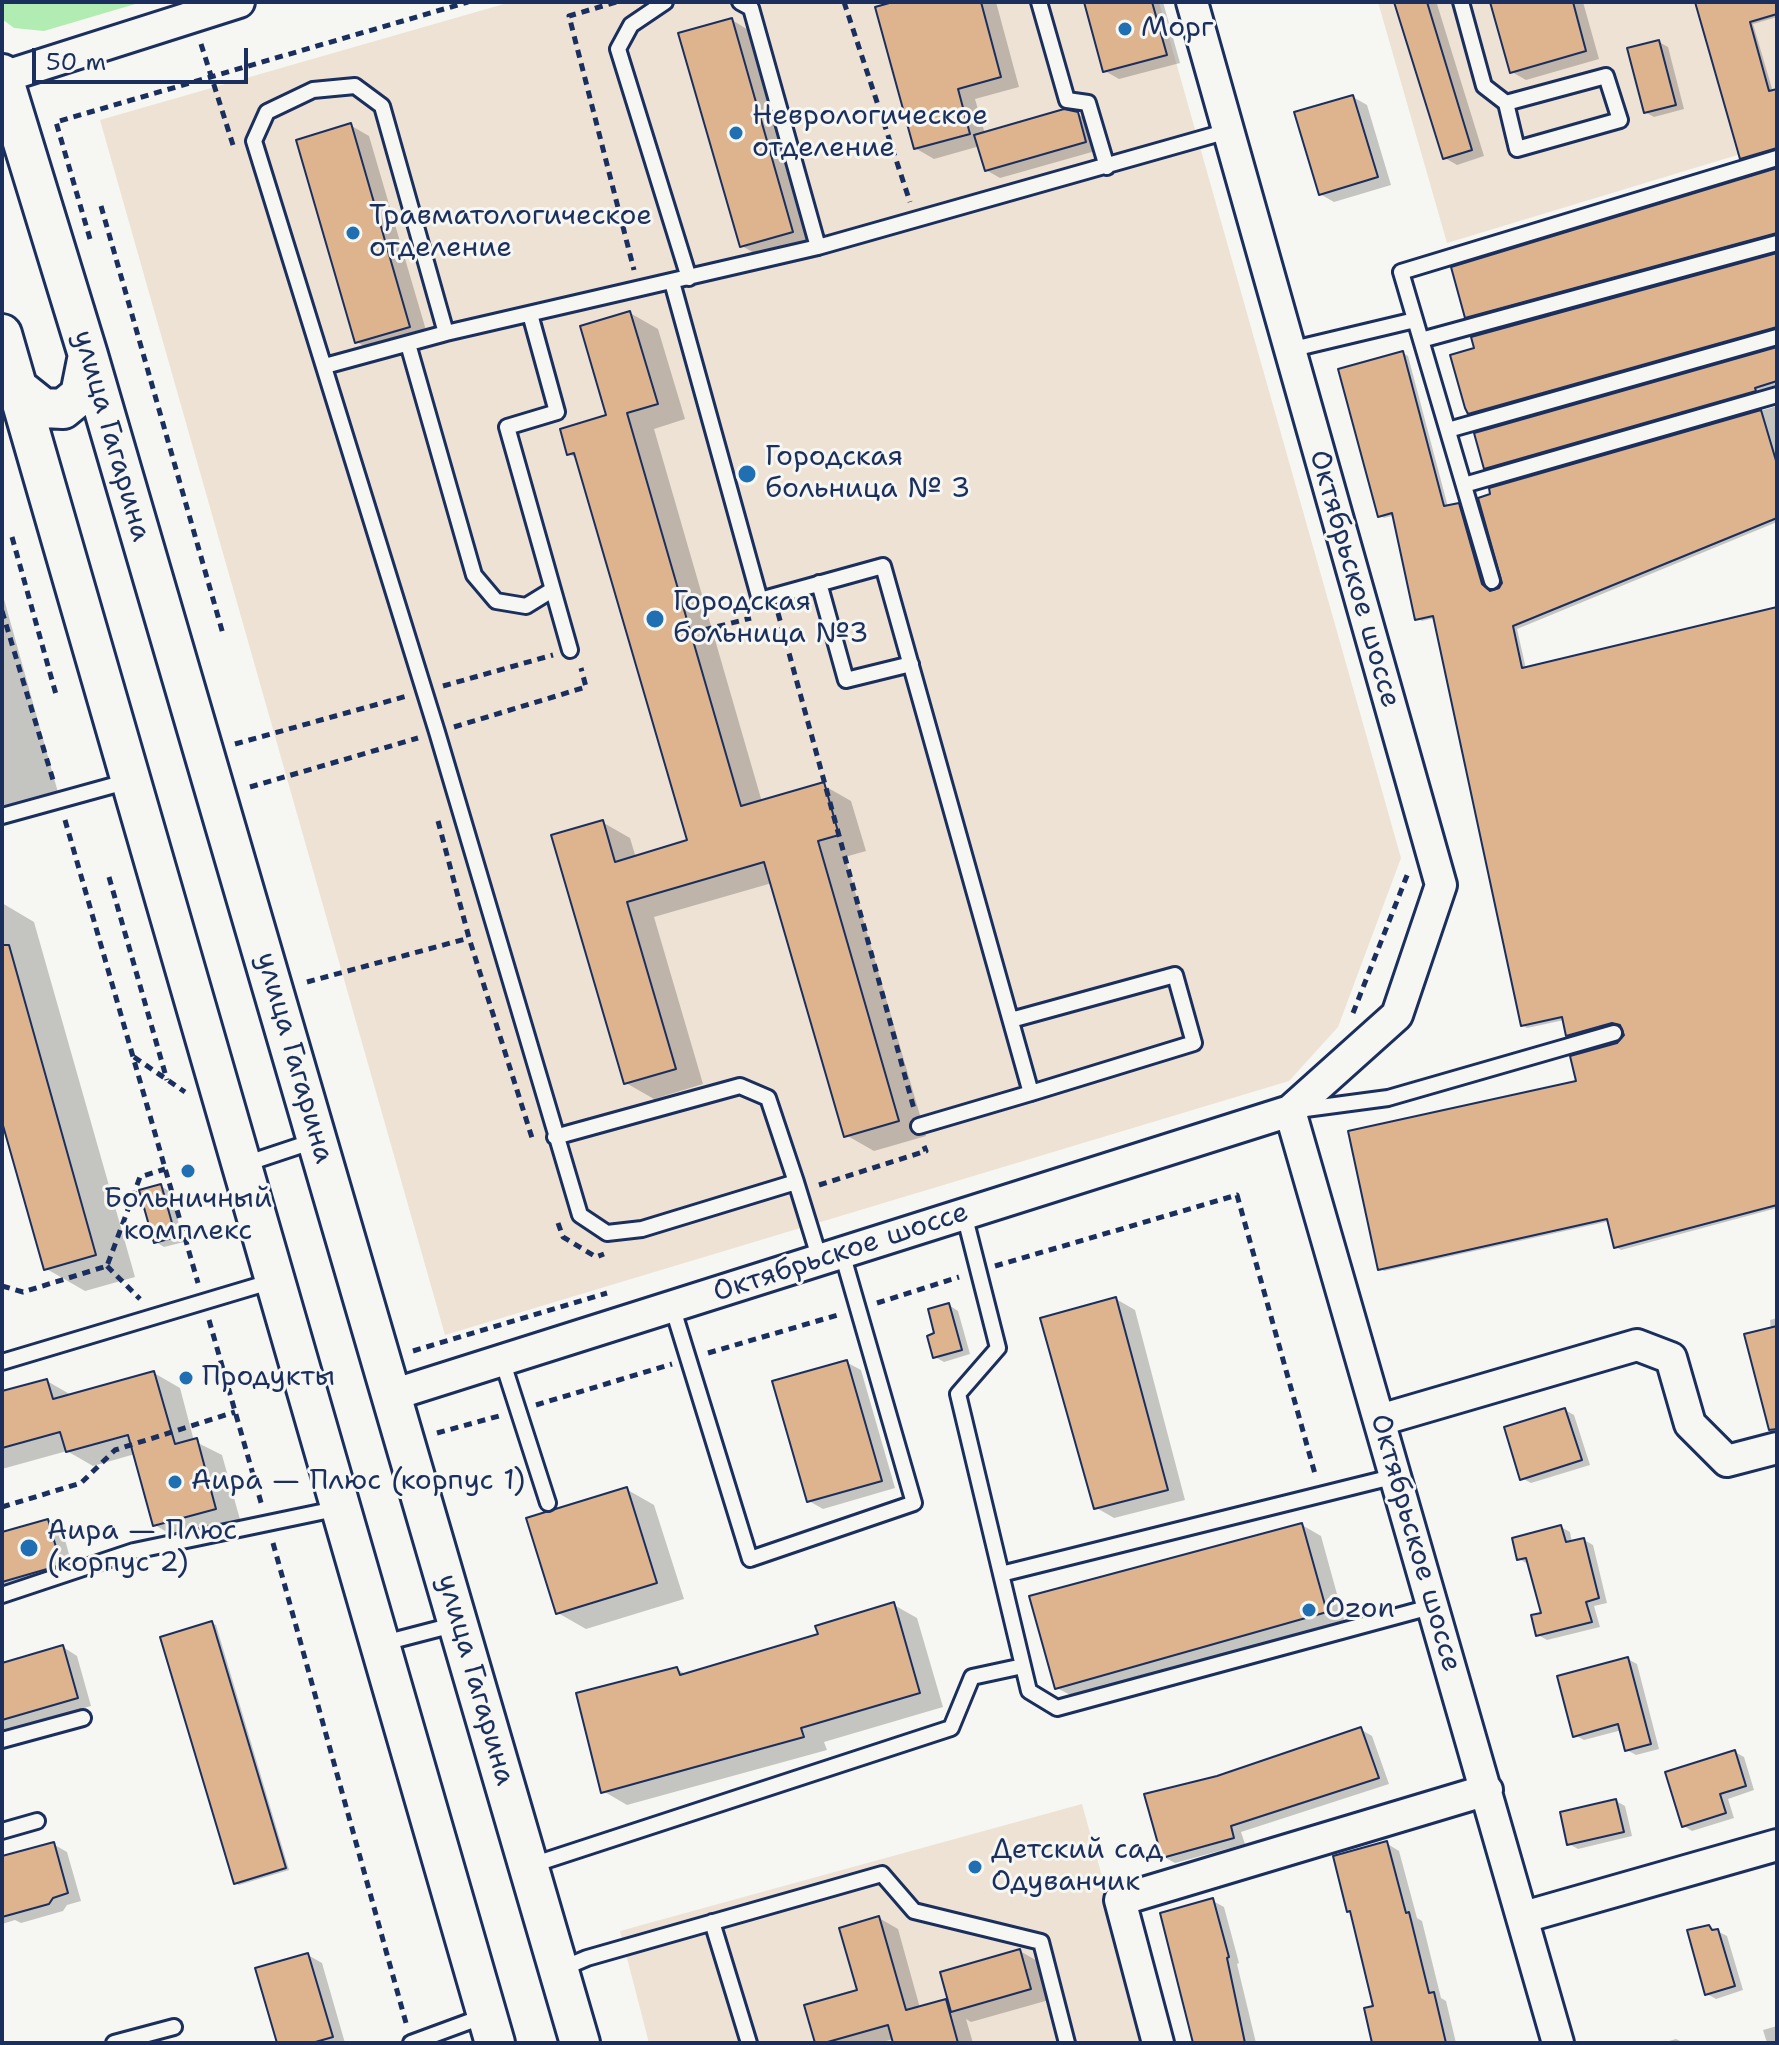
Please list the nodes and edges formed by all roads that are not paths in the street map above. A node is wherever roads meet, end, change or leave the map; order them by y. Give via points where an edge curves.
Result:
1 (239, 2) edge
2 (665, 2) edge
3 (740, 2) edge
4 (1039, 2) edge
5 (1192, 2) edge
6 (1461, 2) edge
7 (187, 12) edge
8 (2, 76) edge
9 (1506, 103) junction
10 (1228, 131) junction
11 (1777, 158) edge
12 (1107, 167) junction
13 (1777, 243) edge
14 (818, 247) junction
15 (689, 278) junction
16 (672, 282) junction
17 (530, 314) junction
18 (1415, 320) junction
19 (446, 333) junction
20 (1777, 337) edge
21 (1421, 340) junction
22 (3, 342) edge
23 (408, 344) junction
24 (1289, 350) junction
25 (88, 355) junction
26 (325, 366) junction
27 (18, 388) junction
28 (1777, 395) edge
29 (1448, 430) junction
30 (1464, 485) junction
31 (1492, 581) dead end
32 (819, 583) junction
33 (552, 590) junction
34 (570, 650) dead end
35 (911, 664) junction
36 (131, 780) junction
37 (2, 816) edge
38 (1011, 1020) junction
39 (1614, 1033) dead end
40 (1031, 1093) junction
41 (1290, 1111) junction
42 (919, 1126) road end
43 (555, 1137) junction
44 (318, 1140) junction
45 (242, 1165) junction
46 (798, 1186) junction
47 (964, 1214) junction
48 (831, 1256) junction
49 (274, 1281) junction
50 (672, 1306) junction
51 (502, 1360) junction
52 (2, 1362) edge
53 (408, 1390) junction
54 (1380, 1420) junction
55 (1777, 1448) edge
56 (1396, 1476) junction
57 (548, 1503) dead end
58 (341, 1508) junction
59 (1001, 1574) junction
60 (2, 1595) edge
61 (1434, 1606) junction
62 (458, 1624) junction
63 (380, 1644) junction
64 (1023, 1666) junction
65 (83, 1718) dead end
66 (2, 1740) edge
67 (1487, 1790) junction
68 (37, 1821) dead end
69 (2, 1831) edge
70 (1777, 1845) edge
71 (528, 1867) junction
72 (1524, 1917) junction
73 (712, 1922) junction
74 (558, 1970) junction
75 (174, 2027) dead end
76 (491, 2029) edge
77 (114, 2043) edge
78 (411, 2043) edge
79 (580, 2043) edge
80 (749, 2043) edge
81 (1067, 2043) edge
82 (1158, 2043) edge
83 (1558, 2043) edge

1 - 7 street
2 - 15 lane via 631,25 618,49
3 - 14 lane via 751,8
4 - 12 lane via 1067,100 1088,103
5 - 10 street, Октябрьское шоссе
6 - 9 lane via 1484,86
7 - 8 street
8 - 25 street, улица Гагарина
9 - 9 lane via 1517,149 1620,120 1606,76
10 - 12 lane
10 - 24 street, Октябрьское шоссе
11 - 18 lane via 1401,272
12 - 14 lane
13 - 21 lane
14 - 15 lane
15 - 16 lane
16 - 17 lane
16 - 32 lane via 760,600
17 - 19 lane
17 - 33 lane via 557,412 507,427
18 - 21 lane
18 - 24 lane
19 - 23 lane
19 - 26 lane via 382,106 355,86 313,90 267,112 254,141
20 - 29 lane
21 - 29 lane
22 - 27 street
23 - 26 lane
23 - 33 lane via 474,575 496,601 526,606
24 - 41 street, Октябрьское шоссе via 1441,885 1397,1015
25 - 27 street via 80,395 63,409 43,408
25 - 44 street, улица Гагарина
26 - 43 lane
27 - 36 street
28 - 30 lane
29 - 30 lane
30 - 31 lane
32 - 35 lane via 846,680
32 - 35 lane via 883,566
33 - 34 lane
35 - 38 lane
36 - 37 lane
36 - 45 street
38 - 40 lane
38 - 40 lane via 1175,975 1194,1043
39 - 41 lane via 1388,1098
40 - 42 lane
41 - 47 street, Октябрьское шоссе
41 - 54 street, Октябрьское шоссе
43 - 46 lane via 580,1215 607,1233 642,1229
43 - 46 lane via 740,1086 768,1098
44 - 45 lane
44 - 53 street, улица Гагарина
45 - 49 street
46 - 48 lane
47 - 48 street, Октябрьское шоссе
47 - 59 lane via 998,1348 958,1394
48 - 50 street, Октябрьское шоссе
48 - 50 lane via 858,1309 914,1503 750,1559
49 - 52 lane
49 - 58 street
50 - 51 street, Октябрьское шоссе
51 - 53 street, Октябрьское шоссе
51 - 57 lane
53 - 62 street, улица Гагарина
54 - 55 street via 1637,1345 1671,1358 1690,1424 1727,1461
54 - 56 street, Октябрьское шоссе
56 - 59 lane
56 - 61 street, Октябрьское шоссе
58 - 60 lane via 134,1551
58 - 63 street
59 - 64 lane
61 - 64 lane via 1057,1708 1029,1691
61 - 67 street, Октябрьское шоссе
62 - 63 lane
62 - 71 street, улица Гагарина
63 - 76 street
64 - 71 lane via 972,1677 951,1728
65 - 66 lane
67 - 72 street, Октябрьское шоссе
67 - 82 street via 1120,1900
68 - 69 lane
70 - 72 street
71 - 74 street, улица Гагарина
72 - 83 street, Октябрьское шоссе
73 - 74 lane
73 - 80 lane
73 - 81 lane via 882,1874 914,1911 1041,1942
74 - 79 street, улица Гагарина
75 - 77 lane
76 - 78 lane

